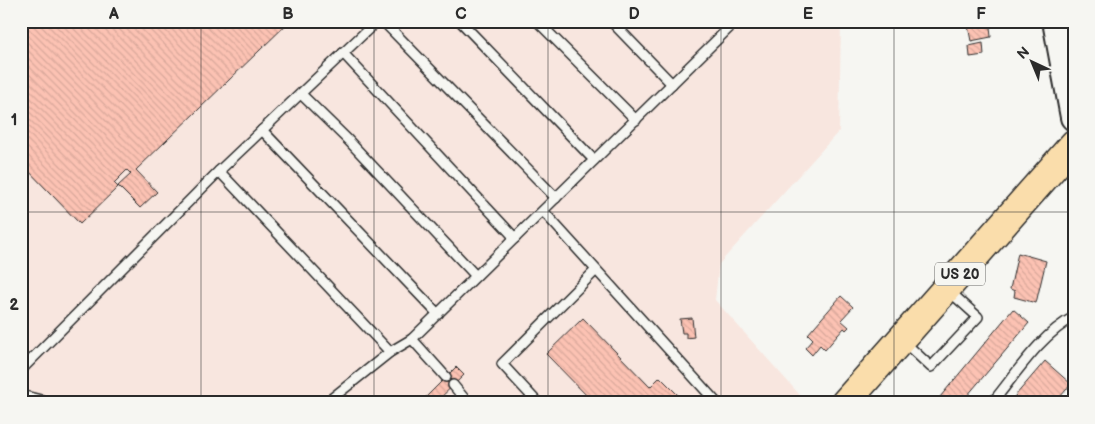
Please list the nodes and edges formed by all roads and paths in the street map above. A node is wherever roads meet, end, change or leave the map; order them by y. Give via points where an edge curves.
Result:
1 (377, 21) edge
2 (383, 21) edge
3 (460, 21) edge
4 (536, 21) edge
5 (611, 21) edge
6 (736, 21) edge
7 (1056, 21) edge
8 (343, 53) junction
9 (672, 84) junction
10 (301, 94) junction
11 (1074, 117) edge
12 (636, 120) junction
13 (262, 130) junction
14 (1074, 144) edge
15 (594, 160) junction
16 (219, 171) junction
17 (556, 198) junction
18 (543, 211) junction
19 (515, 238) junction
20 (596, 270) junction
21 (476, 276) junction
22 (946, 288) junction
23 (438, 314) junction
24 (1074, 317) edge
25 (412, 339) junction
26 (901, 340) junction
27 (390, 352) junction
28 (21, 370) edge
29 (446, 377) dead end
30 (453, 386) dead end
31 (21, 395) edge
32 (53, 403) edge
33 (326, 403) edge
34 (468, 403) edge
35 (538, 403) edge
36 (717, 403) edge
37 (845, 403) edge
38 (992, 403) edge

1 - 8 lane
2 - 17 lane
3 - 15 lane
4 - 12 lane
5 - 9 lane
6 - 9 lane
7 - 11 main road
8 - 10 lane
8 - 19 lane
9 - 12 lane
10 - 13 lane
10 - 21 lane
12 - 15 lane
13 - 16 lane
13 - 23 lane
14 - 22 main road, US 20
15 - 17 lane
16 - 27 lane
16 - 28 lane
17 - 18 lane
18 - 19 lane
18 - 20 lane
19 - 21 lane
20 - 35 lane via 502,364
20 - 36 lane
21 - 23 lane
22 - 26 main road, US 20
22 - 26 lane via 978,317 931,366
23 - 25 lane
24 - 38 lane via 1042,342
25 - 27 lane
25 - 29 lane
26 - 37 main road, US 20
27 - 33 lane
30 - 34 lane
31 - 32 lane

